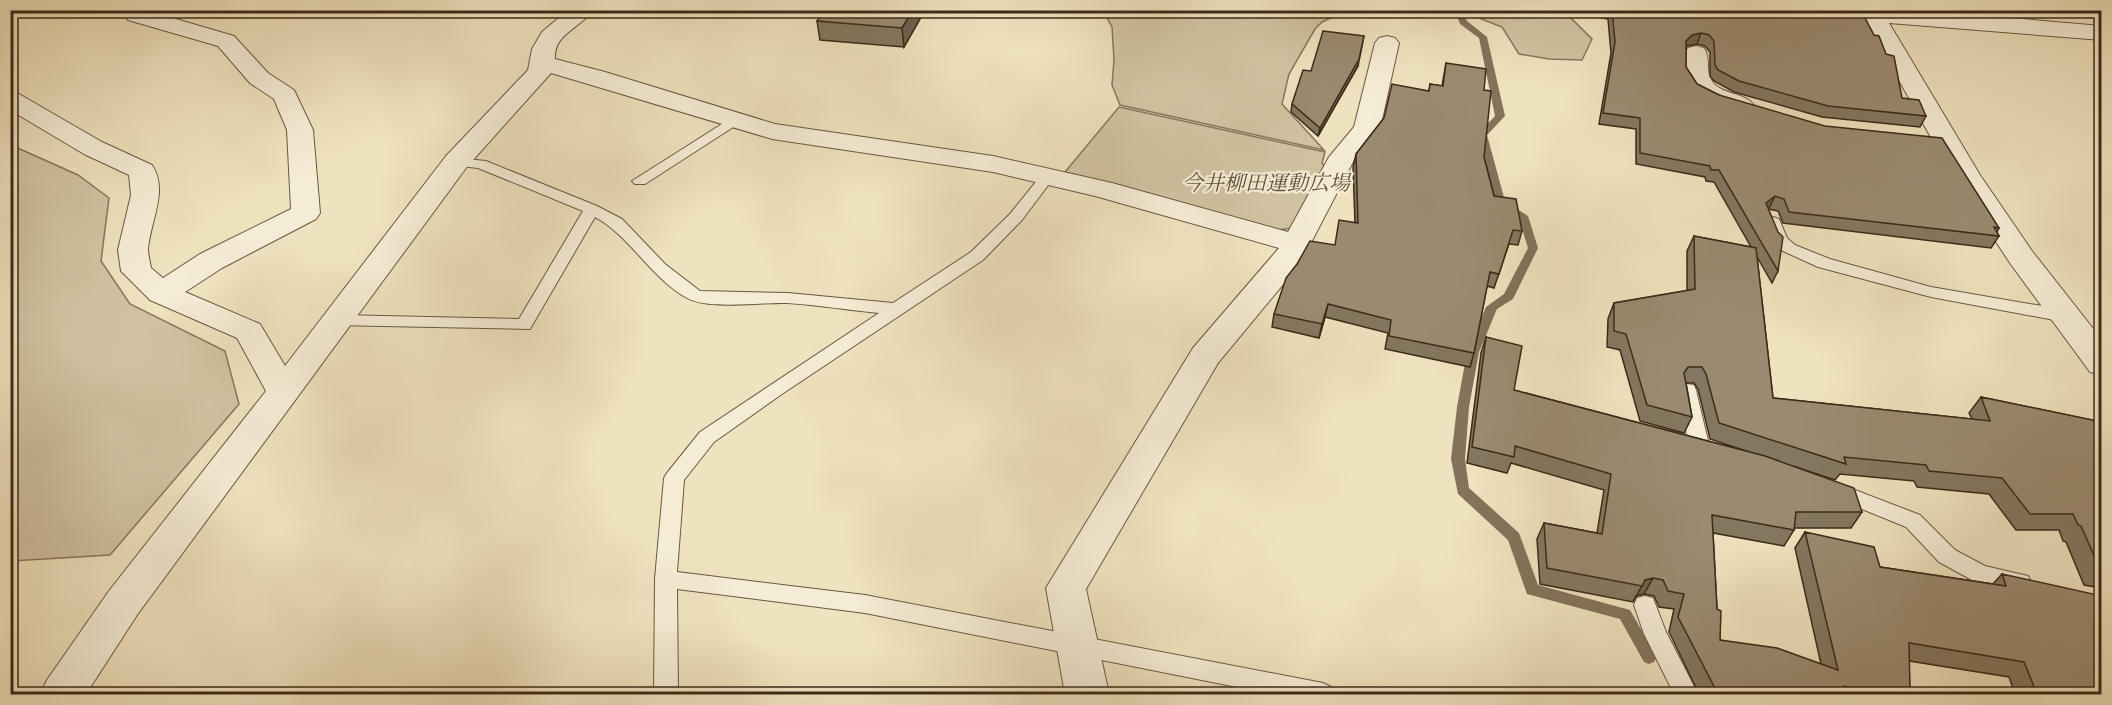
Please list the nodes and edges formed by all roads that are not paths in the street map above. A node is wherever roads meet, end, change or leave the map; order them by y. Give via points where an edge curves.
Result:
1 (134, 10) edge
2 (582, 10) edge
3 (2102, 33) edge
4 (1388, 44) dead end
5 (1696, 53) dead end
6 (545, 64) junction
7 (10, 99) edge
8 (1769, 114) edge
9 (733, 121) junction
10 (456, 162) junction
11 (1048, 176) junction
12 (640, 181) dead end
13 (592, 209) junction
14 (1770, 215) edge
15 (1297, 244) junction
16 (161, 293) junction
17 (897, 309) junction
18 (2065, 316) junction
19 (338, 321) junction
20 (2102, 364) edge
21 (1687, 390) edge
22 (284, 393) junction
23 (1676, 439) edge
24 (1699, 445) junction
25 (1719, 451) edge
26 (1821, 484) edge
27 (666, 579) junction
28 (2035, 585) edge
29 (1645, 605) dead end
30 (1077, 646) junction
31 (62, 694) edge
32 (666, 694) edge
33 (1087, 694) edge
34 (1323, 694) edge
35 (1686, 694) edge

1 - 16 street via 136,15 226,41 259,78 285,95 300,130 306,213 212,261
2 - 6 street via 558,29 544,49
3 - 18 street via 1874,16 1932,139
4 - 15 street via 1367,129 1342,157
5 - 8 street via 1696,77 1703,88
6 - 9 street
6 - 10 street
7 - 16 street via 93,148 142,171 144,195 133,250 136,271
9 - 11 street via 772,131
9 - 12 lane
10 - 13 lane via 481,165
10 - 19 street
11 - 15 street
11 - 17 lane via 1016,217 977,256
13 - 17 lane via 616,222 659,268 694,295 788,298
13 - 19 lane via 524,326
14 - 18 lane via 1780,240 1789,248 1824,263 1931,292
15 - 30 street via 1205,356 1066,588
16 - 22 street via 249,331
17 - 27 lane via 707,437 674,478
18 - 20 street
19 - 22 street
21 - 24 lane
22 - 31 street via 123,603
23 - 24 lane
24 - 25 lane
26 - 28 lane via 1913,521 1947,556 1980,574
27 - 30 lane via 865,604
27 - 32 lane
29 - 35 lane via 1655,634
30 - 33 street
30 - 34 lane

